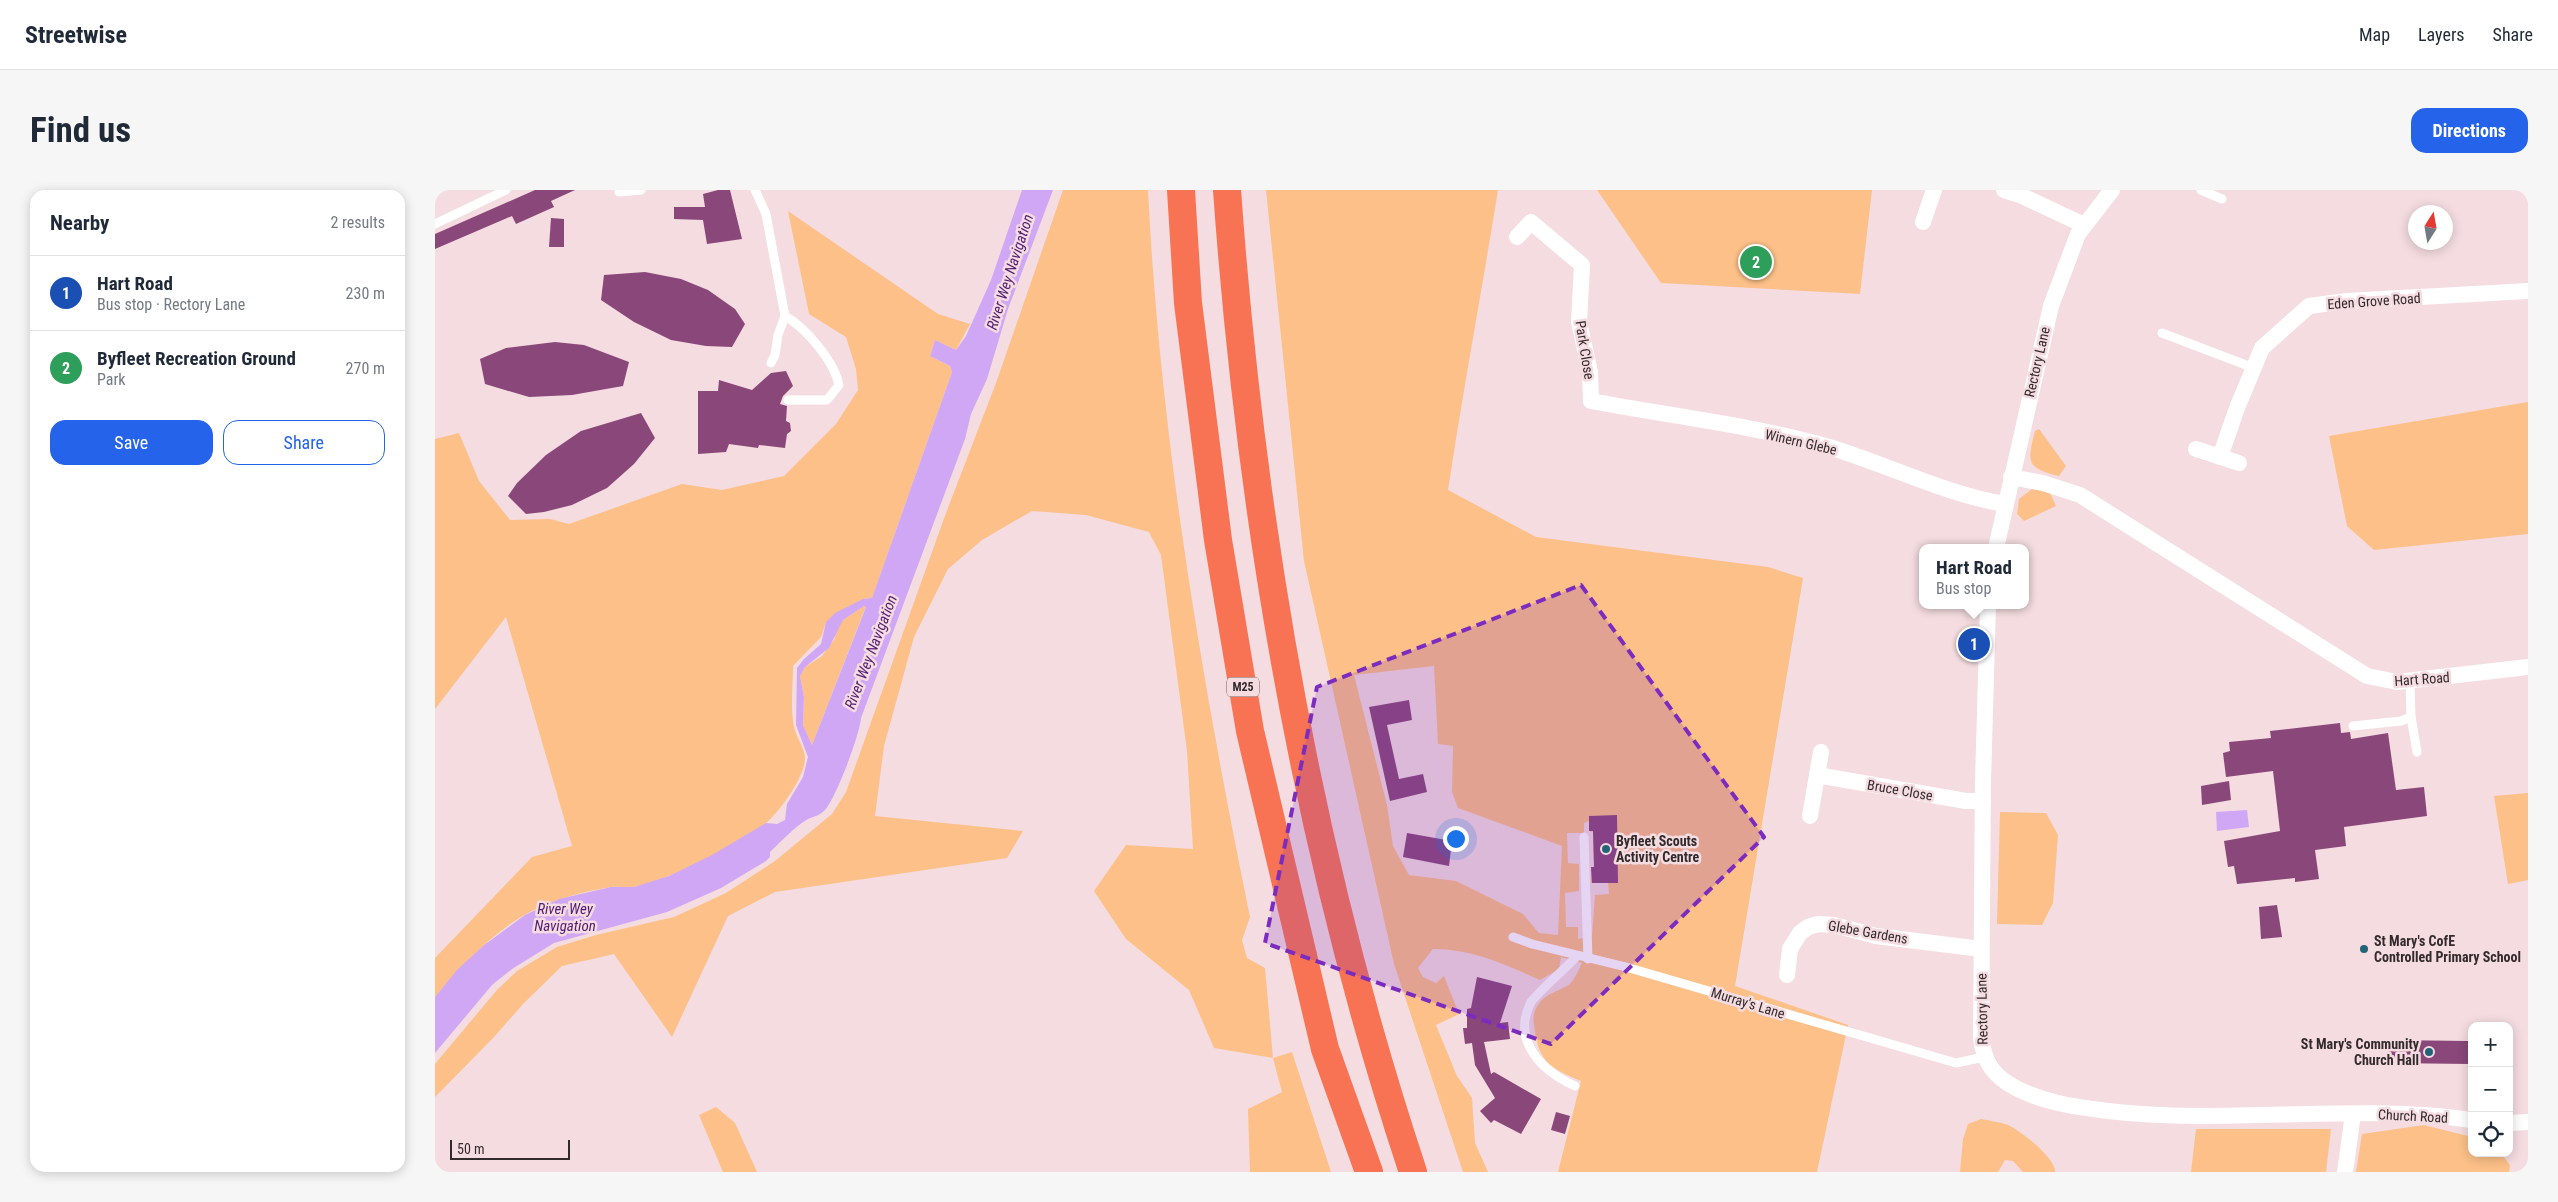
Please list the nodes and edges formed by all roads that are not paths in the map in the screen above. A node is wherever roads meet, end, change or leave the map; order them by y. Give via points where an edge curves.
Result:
1 (506, 190) edge
2 (641, 190) edge
3 (755, 190) edge
4 (1181, 190) edge
5 (1227, 190) edge
6 (1934, 190) edge
7 (2004, 190) edge
8 (2112, 190) edge
9 (2201, 190) edge
10 (619, 192) dead end
11 (2222, 199) dead end
12 (1923, 222) dead end
13 (435, 224) edge
14 (2084, 226) junction
15 (1517, 237) dead end
16 (2528, 290) edge
17 (785, 316) junction
18 (2162, 333) dead end
19 (771, 363) dead end
20 (2254, 368) junction
21 (788, 400) dead end
22 (1591, 402) joint
23 (2196, 449) dead end
24 (2220, 457) junction
25 (2239, 463) dead end
26 (2011, 477) junction
27 (2005, 504) junction
28 (1997, 544) edge
29 (1988, 609) edge
30 (2528, 667) edge
31 (2410, 681) junction
32 (2411, 717) junction
33 (2353, 726) dead end
34 (1821, 752) dead end
35 (2417, 752) dead end
36 (1817, 775) junction
37 (1983, 801) junction
38 (1810, 816) dead end
39 (1583, 837) dead end
40 (1513, 937) dead end
41 (1981, 949) junction
42 (1577, 956) junction
43 (1588, 959) junction
44 (1787, 975) dead end
45 (1984, 1057) junction
46 (1575, 1086) dead end
47 (2353, 1114) junction
48 (2468, 1119) edge
49 (2528, 1122) edge
50 (2513, 1123) edge
51 (1369, 1172) edge
52 (1413, 1172) edge
53 (2345, 1172) edge

1 - 13 lane
2 - 10 lane
3 - 17 lane via 766,214
4 - 51 highway, M25 via 1188,303 1218,540 1250,732 1325,1049
5 - 52 highway via 1236,309 1262,533 1296,727 1341,929 1382,1080
6 - 12 street
7 - 14 street via 2020,194
8 - 14 street, Rectory Lane
9 - 11 lane
14 - 26 street, Rectory Lane via 2063,269 2051,306
15 - 22 street, Park Close via 1535,217 1582,265 1579,322 1590,372
16 - 20 street, Eden Grove Road via 2309,306 2262,348
17 - 19 lane
17 - 21 lane via 799,324 836,371 839,385 827,400
18 - 20 lane
20 - 24 street, Eden Grove Road
22 - 27 street, Winern Glebe via 1763,432 1827,447 1955,491
23 - 24 street
24 - 25 street
26 - 27 street, Rectory Lane
26 - 31 street, Hart Road via 2080,495 2367,676
27 - 28 street, Rectory Lane
29 - 37 street, Rectory Lane
30 - 31 street, Hart Road
31 - 32 lane
32 - 33 lane
32 - 35 lane
34 - 36 street
36 - 37 street, Bruce Close via 1966,801
36 - 38 street
37 - 41 street, Rectory Lane
39 - 43 lane
40 - 42 lane, Murray's Lane
41 - 44 street, Glebe Gardens via 1876,936 1834,924 1818,924 1800,933 1791,949
41 - 45 street, Rectory Lane
42 - 43 lane, Murray's Lane
42 - 46 lane via 1531,1001 1524,1024 1528,1044 1537,1061 1555,1077
43 - 45 lane, Murray's Lane via 1645,972 1956,1064
45 - 47 street, Rectory Lane via 1999,1077 2011,1085 2054,1102 2093,1109 2201,1117
47 - 48 street, Church Road via 2436,1115
47 - 53 street
49 - 50 street

